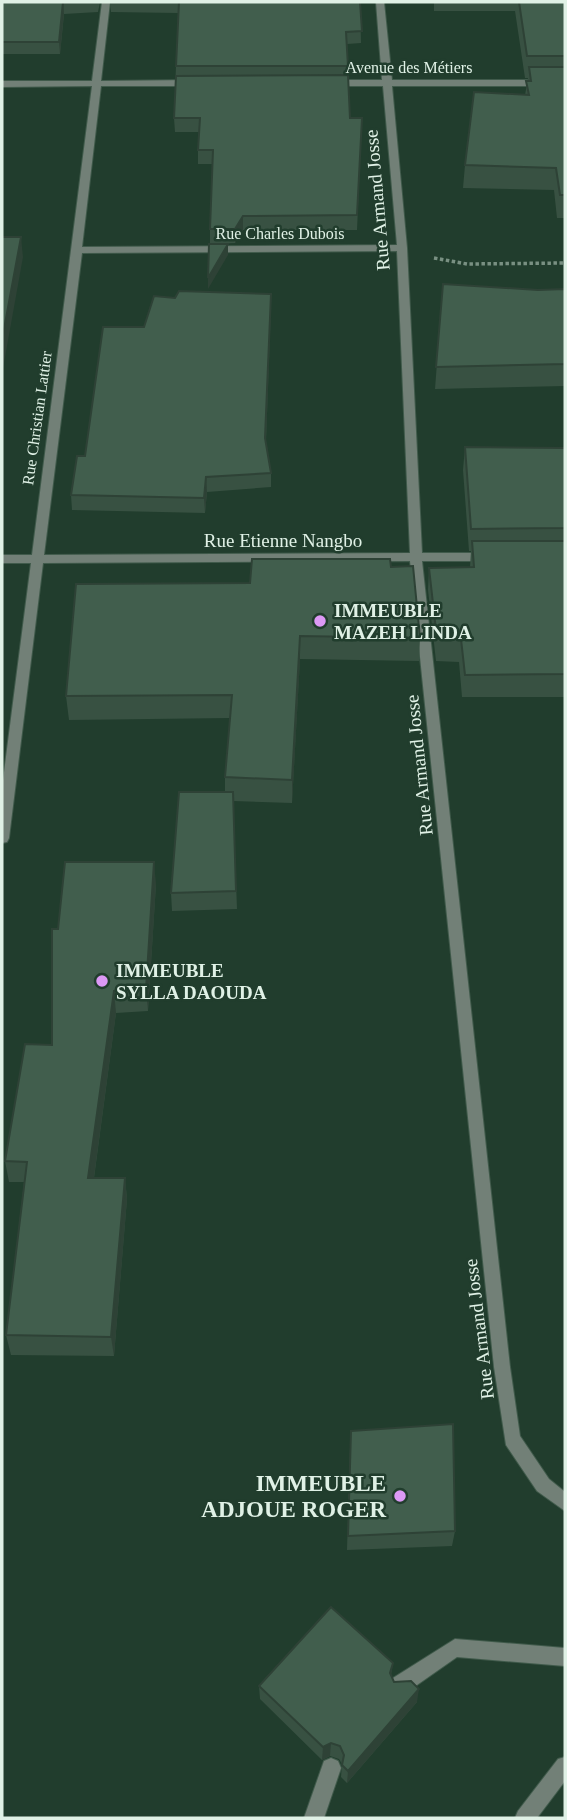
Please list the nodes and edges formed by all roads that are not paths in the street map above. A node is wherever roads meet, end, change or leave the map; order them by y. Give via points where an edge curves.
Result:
1 (106, 2) edge
2 (380, 2) edge
3 (97, 83) junction
4 (207, 83) edge
5 (317, 83) edge
6 (386, 83) junction
7 (565, 83) edge
8 (2, 84) edge
9 (402, 248) junction
10 (77, 250) junction
11 (416, 557) junction
12 (498, 557) edge
13 (36, 558) junction
14 (2, 559) edge
15 (2, 838) edge
16 (565, 1503) edge
17 (565, 1657) edge
18 (400, 1685) edge
19 (565, 1766) edge
20 (331, 1768) dead end
21 (314, 1818) edge
22 (525, 1818) edge

1 - 3 street, Rue Christian Lattier
2 - 6 street, Rue Armand Josse
3 - 4 street
3 - 8 street
3 - 10 street, Rue Christian Lattier
5 - 6 street, Avenue des Métiers
6 - 7 street, Avenue des Métiers
6 - 9 street, Rue Armand Josse
9 - 10 street, Rue Charles Dubois
9 - 11 street, Rue Armand Josse
10 - 13 street, Rue Christian Lattier
11 - 12 street, Rue Etienne Nangbo
11 - 13 street, Rue Etienne Nangbo
11 - 16 street, Rue Armand Josse via 512,1439 543,1485
13 - 14 street, Rue Etienne Nangbo
13 - 15 street, Rue Christian Lattier
17 - 18 street via 455,1648
19 - 22 street
20 - 21 street

